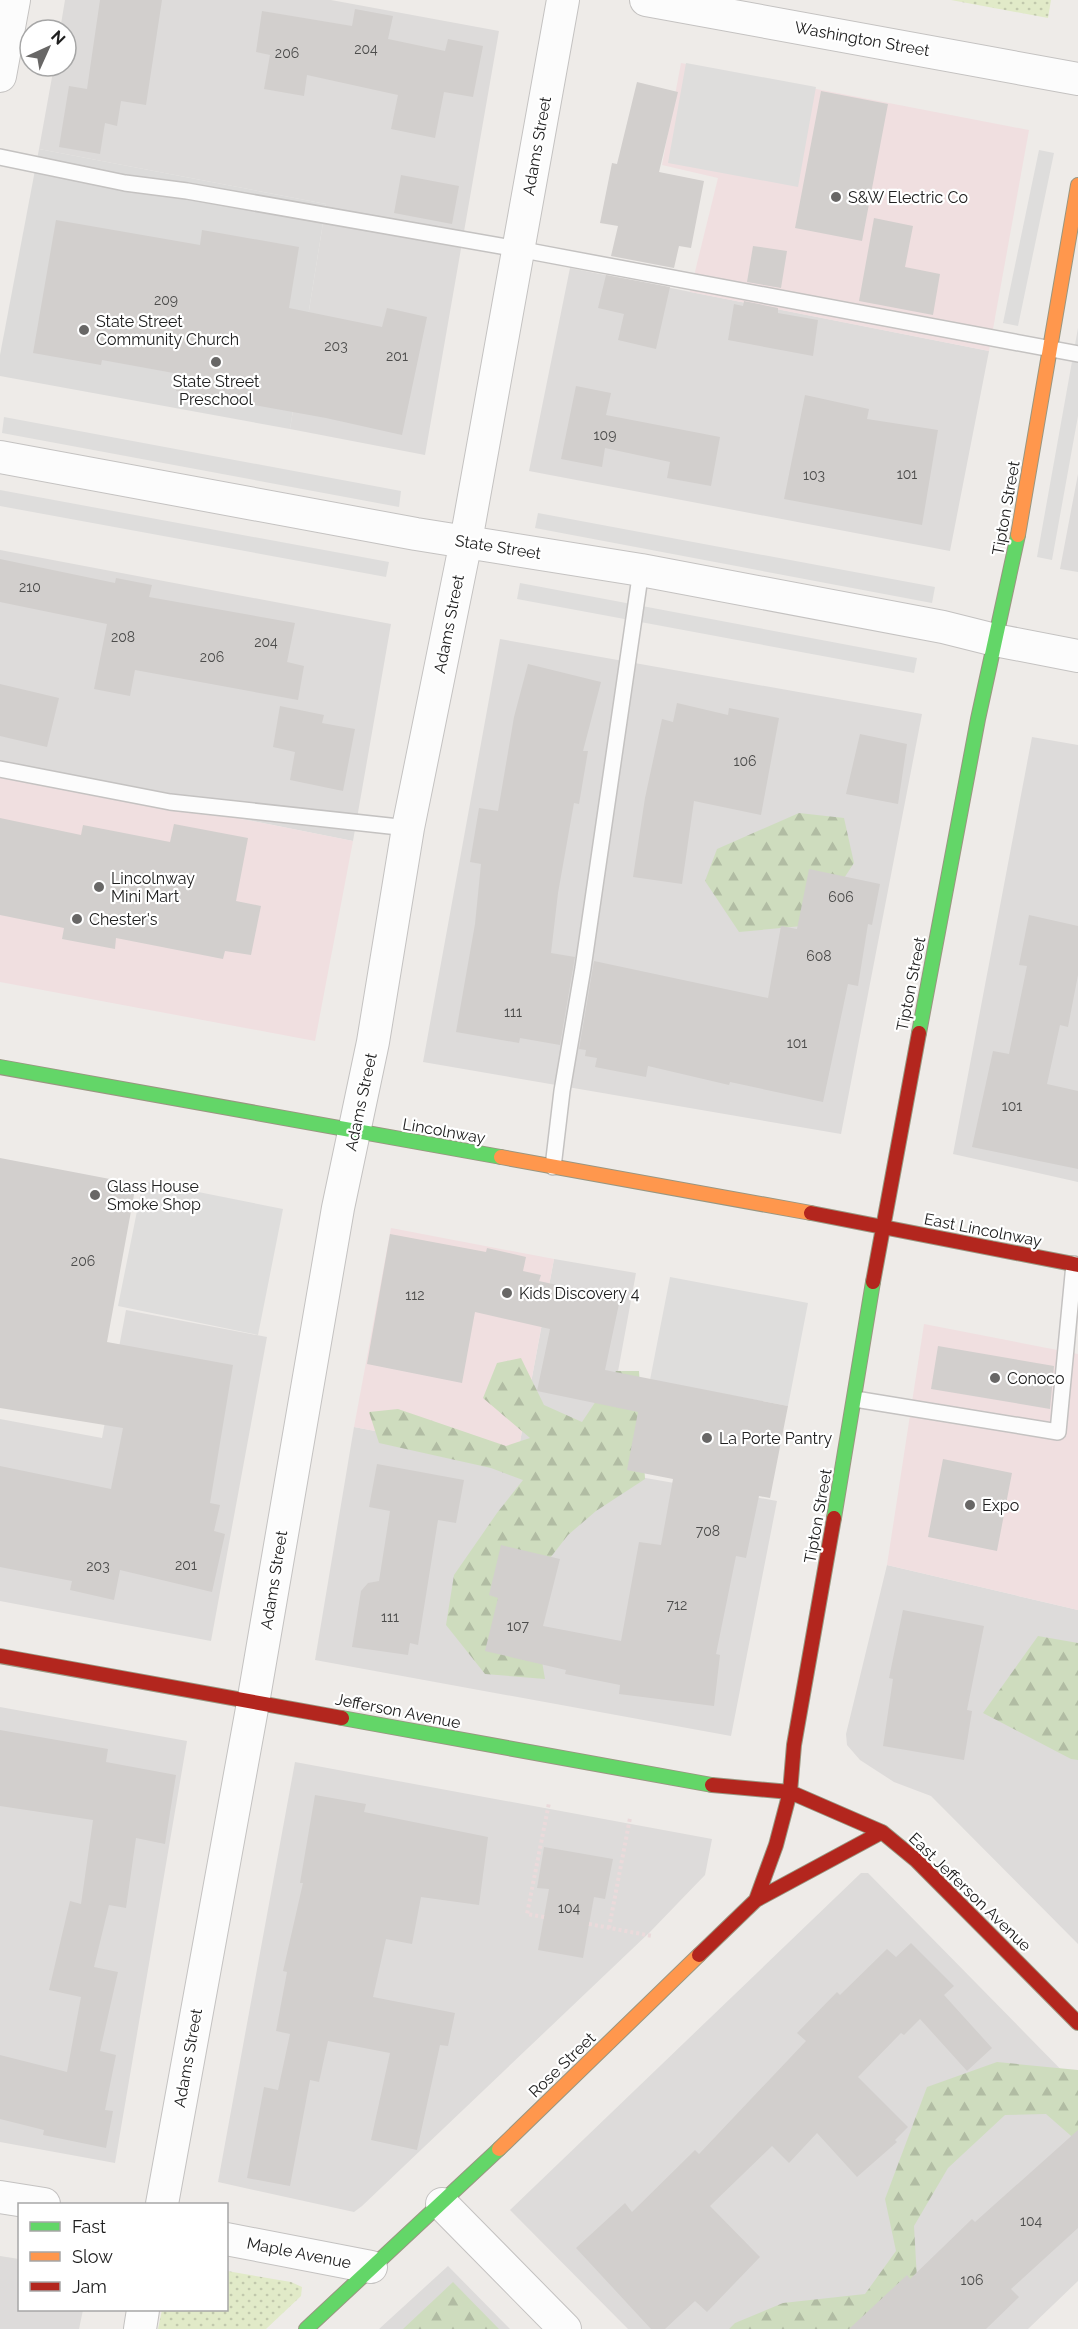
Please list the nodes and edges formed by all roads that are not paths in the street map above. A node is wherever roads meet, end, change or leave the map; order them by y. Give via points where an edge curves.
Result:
1 (15, 0) edge
2 (563, 0) edge
3 (646, 0) edge
4 (0, 76) edge
5 (1078, 79) edge
6 (0, 157) edge
7 (1078, 185) edge
8 (518, 249) junction
9 (1050, 350) junction
10 (1078, 354) edge
11 (0, 458) edge
12 (466, 541) junction
13 (641, 570) junction
14 (995, 640) junction
15 (1078, 656) edge
16 (0, 769) edge
17 (408, 828) junction
18 (0, 1067) edge
19 (354, 1131) junction
20 (553, 1167) junction
21 (882, 1227) junction
22 (1076, 1265) edge
23 (855, 1399) junction
24 (0, 1656) edge
25 (253, 1702) junction
26 (790, 1792) junction
27 (882, 1832) junction
28 (756, 1900) junction
29 (1078, 2023) edge
30 (0, 2197) edge
31 (33, 2203) edge
32 (162, 2203) edge
33 (441, 2204) junction
34 (228, 2239) edge
35 (371, 2267) junction
36 (143, 2311) edge
37 (140, 2329) edge
38 (306, 2329) edge
39 (565, 2329) edge

1 - 4 street
2 - 8 street, Adams Street
3 - 5 street, Washington Street
6 - 8 lane via 125,183 187,190
7 - 9 street, Tipton Street
8 - 9 lane
8 - 12 street, Adams Street
9 - 10 lane
9 - 14 street, Tipton Street via 1012,567
11 - 12 street, State Street
12 - 13 street, State Street
12 - 17 street, Adams Street
13 - 14 street, State Street
13 - 20 lane
14 - 15 street, State Street
14 - 21 street, Tipton Street
16 - 17 lane via 170,802
17 - 19 street, Adams Street via 373,1042
18 - 19 street, Lincolnway
19 - 20 street, Lincolnway
19 - 25 street, Adams Street
20 - 21 street, Lincolnway
21 - 22 street, East Lincolnway
21 - 23 street, Tipton Street
22 - 23 lane via 1058,1432
23 - 26 street, Tipton Street via 794,1745
24 - 25 street, Jefferson Avenue
25 - 26 street, Jefferson Avenue via 726,1788
25 - 32 street, Adams Street
26 - 27 street, East Jefferson Avenue
26 - 28 street, Rose Street
27 - 28 street
27 - 29 street, East Jefferson Avenue via 916,1860
28 - 33 street, Rose Street
30 - 31 street
33 - 35 street, Rose Street
33 - 39 street
34 - 35 street, Maple Avenue
35 - 38 street, Rose Street
36 - 37 street

